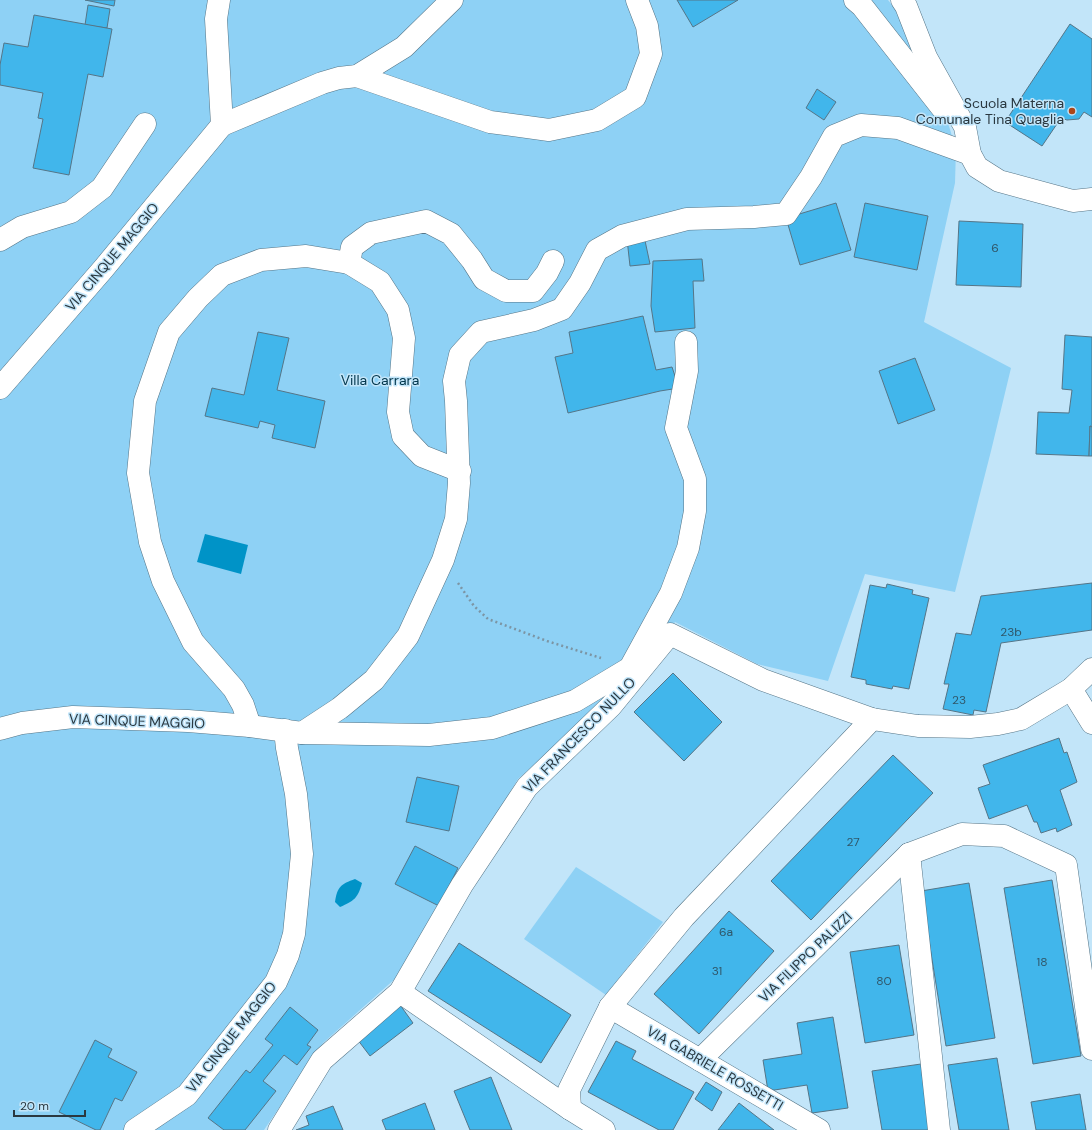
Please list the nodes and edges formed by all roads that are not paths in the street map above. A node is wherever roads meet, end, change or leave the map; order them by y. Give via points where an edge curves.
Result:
1 (219, 0) edge
2 (452, 0) edge
3 (637, 0) edge
4 (855, 0) edge
5 (907, 2) edge
6 (357, 76) junction
7 (145, 124) dead end
8 (222, 125) junction
9 (965, 127) junction
10 (970, 154) junction
11 (1092, 199) edge
12 (0, 240) edge
13 (553, 261) dead end
14 (349, 263) junction
15 (686, 342) dead end
16 (0, 388) edge
17 (460, 471) junction
18 (1092, 669) edge
19 (1071, 689) junction
20 (872, 719) junction
21 (1092, 723) edge
22 (250, 726) junction
23 (0, 729) edge
24 (294, 731) junction
25 (909, 854) junction
26 (400, 992) junction
27 (610, 1007) junction
28 (1092, 1049) edge
29 (700, 1060) junction
30 (570, 1109) junction
31 (135, 1130) edge
32 (279, 1130) edge
33 (604, 1130) edge
34 (819, 1130) edge
35 (939, 1130) edge

1 - 8 street via 216,19
2 - 6 street, VIA CINQUE MAGGIO via 404,47
3 - 6 street via 648,26 651,54 635,97 597,120 549,130 490,122
4 - 9 street via 944,110
5 - 9 street via 926,57
6 - 8 street, VIA CINQUE MAGGIO via 322,83
7 - 12 street via 102,188 72,212 22,227
8 - 16 street, VIA CINQUE MAGGIO via 104,268
9 - 10 street
10 - 11 street via 977,167 999,181 1073,200
10 - 17 street via 898,128 861,124 834,136 786,214 687,219 622,236 597,250 580,283 562,309 534,320 481,332 460,355 454,381
13 - 14 street via 533,291 506,291 484,279 451,234 426,221 371,232 352,247
14 - 17 street via 380,282 398,310 404,338 398,412 403,436 422,456
14 - 22 street via 306,256 261,260 222,275 169,332 145,401 138,473 150,542 163,581 193,642 234,689
15 - 24 street, VIA CINQUE MAGGIO via 687,371 676,428 695,479 694,511 688,548 671,593 630,668 575,701 492,728 429,735
17 - 24 street via 456,519 443,560 408,636 374,680 340,708
18 - 19 street, VIA FRANCESCO NULLO
19 - 20 street, VIA FRANCESCO NULLO via 1021,719 998,724 970,727 918,726
19 - 21 street
20 - 26 street, VIA FRANCESCO NULLO via 763,680 670,634 611,706 527,787 462,885
20 - 27 street via 684,917
22 - 23 street, VIA CINQUE MAGGIO via 73,717 22,723
22 - 24 street, VIA CINQUE MAGGIO
24 - 31 street, VIA CINQUE MAGGIO via 287,748 296,794 302,854 294,934 288,955 276,982 186,1094
25 - 28 street, VIA FILIPPO PALIZZI via 962,834 1004,836 1066,865
25 - 29 street, VIA FILIPPO PALIZZI
25 - 35 street
26 - 30 street
26 - 32 street, VIA FRANCESCO NULLO via 322,1060
27 - 29 street, VIA GABRIELE ROSSETTI
27 - 30 street via 570,1090
29 - 34 street, VIA GABRIELE ROSSETTI
30 - 33 street

